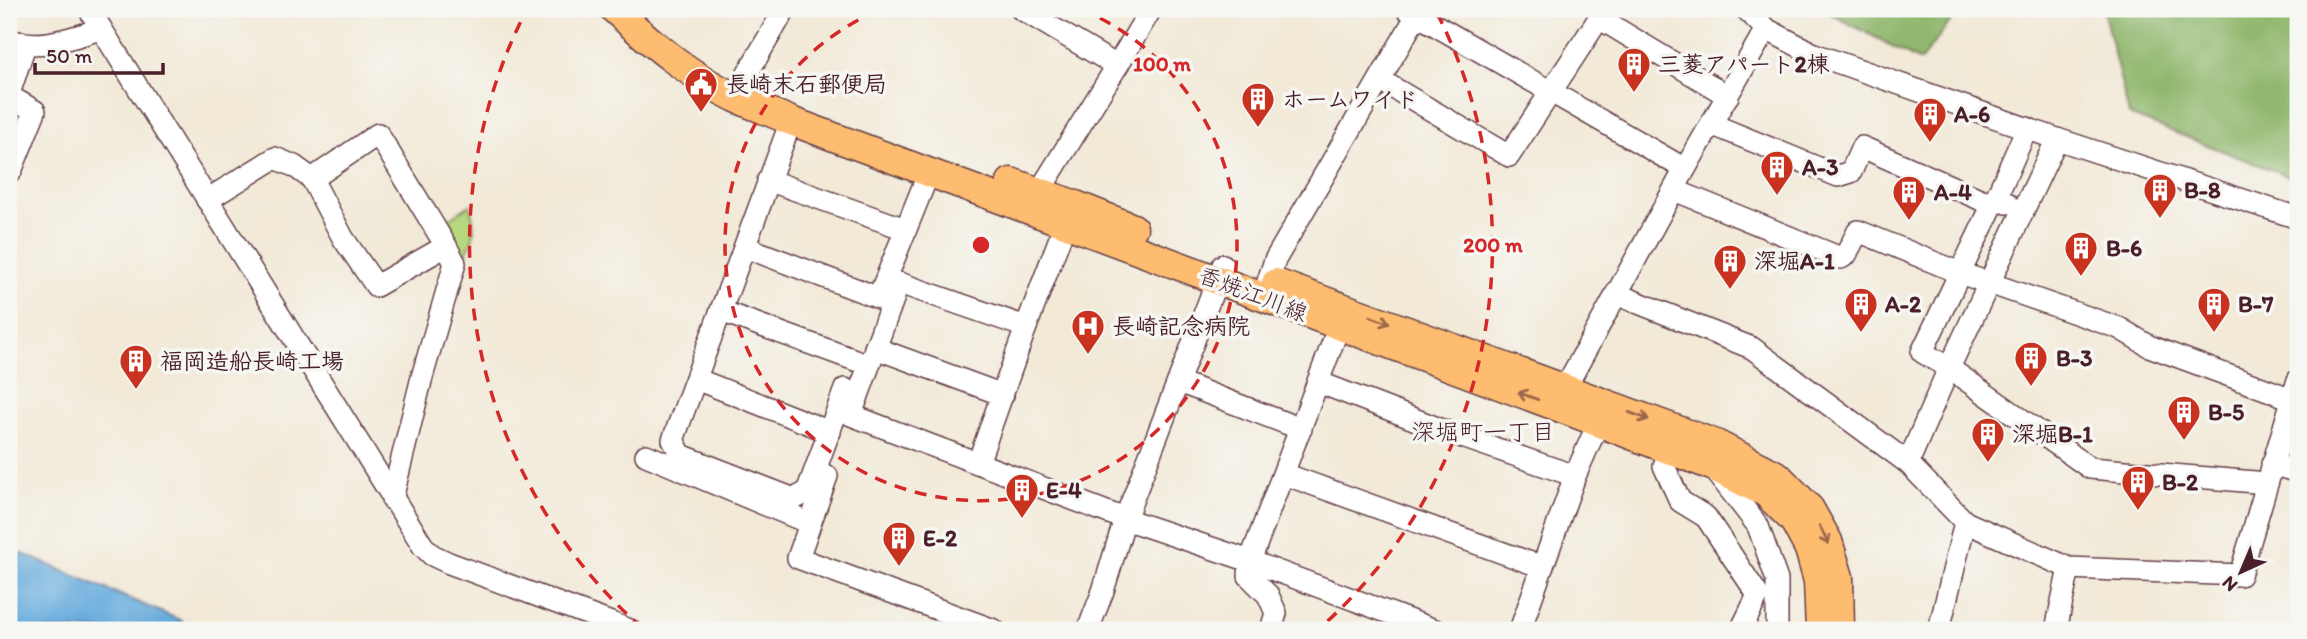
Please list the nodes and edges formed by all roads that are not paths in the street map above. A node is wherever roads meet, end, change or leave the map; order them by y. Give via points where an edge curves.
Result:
1 (89, 9) edge
2 (614, 9) edge
3 (640, 9) edge
4 (785, 9) edge
5 (1021, 9) edge
6 (1151, 9) edge
7 (1746, 9) edge
8 (1412, 12) edge
9 (1602, 13) edge
10 (101, 29) junction
11 (1766, 29) junction
12 (17, 43) edge
13 (1117, 66) junction
14 (1380, 80) junction
15 (743, 81) junction
16 (1551, 92) junction
17 (9, 95) edge
18 (1728, 96) junction
19 (791, 121) junction
20 (1711, 124) junction
21 (2026, 128) junction
22 (2057, 139) junction
23 (1685, 169) junction
24 (9, 171) edge
25 (929, 172) junction
26 (313, 179) junction
27 (768, 180) junction
28 (1674, 190) junction
29 (1039, 192) junction
30 (207, 200) junction
31 (1995, 200) junction
32 (2026, 208) junction
33 (1069, 214) junction
34 (2298, 218) edge
35 (905, 229) junction
36 (446, 246) junction
37 (745, 247) junction
38 (1220, 272) junction
39 (1960, 273) junction
40 (1268, 281) junction
41 (1990, 284) junction
42 (1616, 294) junction
43 (879, 298) junction
44 (722, 311) junction
45 (1343, 317) junction
46 (1026, 327) junction
47 (875, 348) junction
48 (855, 360) junction
49 (1949, 368) junction
50 (696, 379) junction
51 (1179, 382) junction
52 (1318, 382) junction
53 (2295, 389) edge
54 (1003, 395) junction
55 (1562, 398) junction
56 (1602, 414) junction
57 (851, 415) junction
58 (1300, 429) junction
59 (830, 432) junction
60 (1670, 450) junction
61 (646, 455) dead end
62 (1714, 455) junction
63 (978, 463) junction
64 (1908, 463) junction
65 (2298, 472) edge
66 (1284, 474) junction
67 (2270, 474) junction
68 (1575, 476) junction
69 (392, 499) junction
70 (1125, 519) junction
71 (1965, 522) junction
72 (809, 523) junction
73 (1250, 561) junction
74 (1542, 568) junction
75 (2069, 568) junction
76 (630, 630) edge
77 (994, 630) edge
78 (1088, 630) edge
79 (1271, 630) edge
80 (1434, 630) edge
81 (1520, 630) edge
82 (1741, 630) edge
83 (1777, 630) edge
84 (1820, 630) edge
85 (1840, 630) edge
86 (1939, 630) edge
87 (2056, 630) edge

1 - 10 street
2 - 19 main road, 香焼江川線 via 693,72 735,97
3 - 15 main road, 香焼江川線 via 692,51
4 - 15 street
5 - 13 street
6 - 13 street
7 - 11 street
8 - 14 street
8 - 16 street
9 - 16 street
9 - 18 street
10 - 12 street via 54,43
10 - 30 street
11 - 18 street
11 - 21 street via 1814,54
12 - 17 street
13 - 29 street
14 - 16 street via 1509,156
14 - 40 street via 1275,260
15 - 29 main road, 香焼江川線
16 - 23 street
17 - 24 street via 35,111
18 - 20 street
19 - 25 main road, 香焼江川線
19 - 27 street
20 - 23 street
20 - 31 street via 1838,176 1851,172 1862,148 1984,201
21 - 22 street
21 - 31 street
22 - 32 street
22 - 34 street
23 - 28 street
25 - 33 main road, 香焼江川線
25 - 35 street
26 - 30 street via 275,158
26 - 36 street via 343,238 376,286
26 - 36 street via 378,134
27 - 35 street
27 - 37 street
28 - 39 street via 1841,258 1858,231
28 - 42 street
29 - 33 main road, 香焼江川線
30 - 69 street
31 - 32 street
31 - 39 street
32 - 41 street
33 - 38 main road, 香焼江川線
33 - 46 street
35 - 43 street
36 - 69 street via 456,263
37 - 43 street
37 - 44 street
38 - 40 main road, 香焼江川線
38 - 45 main road, 香焼江川線
38 - 51 street
39 - 41 street
39 - 49 street via 1922,352
40 - 45 main road, 香焼江川線
41 - 49 street
41 - 53 street via 2119,328 2150,346
42 - 55 street
42 - 64 street via 1752,348
43 - 48 street
44 - 48 street
44 - 50 street
45 - 52 street
45 - 55 main road, 香焼江川線
46 - 47 street via 899,282
46 - 54 street
47 - 54 street
47 - 57 street
48 - 59 street
49 - 64 street
49 - 67 street via 2090,468
50 - 59 street
50 - 59 street via 673,440 681,455 794,499 807,492
51 - 58 street
51 - 70 street
52 - 58 street
52 - 68 street
53 - 67 street
54 - 63 street
55 - 56 main road, 香焼江川線
56 - 60 main road, 香焼江川線
56 -> 62 main road, 香焼江川線
56 - 68 street
57 - 63 street
57 - 72 street
58 - 66 street
60 - 62 main road, 香焼江川線
60 - 82 street via 1664,466 1680,501 1706,517 1758,595
61 - 72 street
62 - 83 street via 1758,526 1777,580
62 - 84 main road, 香焼江川線 via 1766,492 1794,521 1809,549 1818,581
62 -> 85 main road, 香焼江川線 via 1778,476 1810,509 1828,541 1839,577
63 - 70 street
64 - 71 street
65 - 67 street
66 - 73 street
66 - 74 street
67 - 75 street via 2240,575
68 - 74 street
69 - 76 street via 432,555
70 - 73 street
70 - 78 street
71 - 75 street
71 - 86 street
72 - 77 street via 798,558
73 - 79 street via 1249,576 1268,595 1276,613
73 - 80 street
74 - 81 street
75 - 87 street

